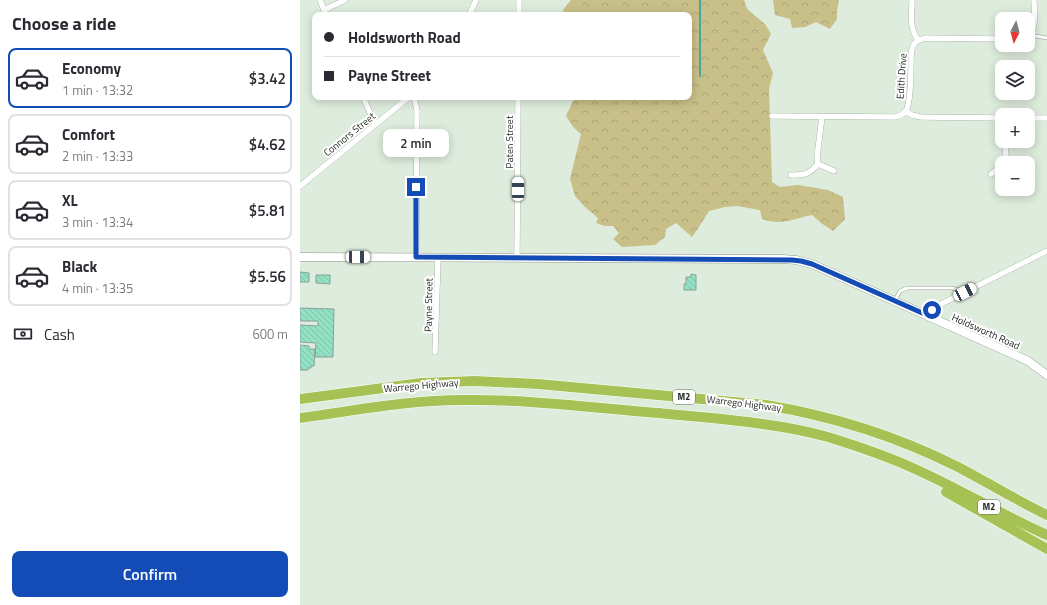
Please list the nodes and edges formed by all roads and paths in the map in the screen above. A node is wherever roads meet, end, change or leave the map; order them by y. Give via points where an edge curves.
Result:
1 (320, 0) edge
2 (345, 0) edge
3 (476, 0) edge
4 (519, 0) edge
5 (912, 0) edge
6 (1034, 0) edge
7 (325, 12) edge
8 (327, 12) edge
9 (470, 12) edge
10 (519, 12) edge
11 (1034, 12) edge
12 (1035, 37) edge
13 (1047, 38) edge
14 (995, 39) edge
15 (918, 40) junction
16 (364, 100) edge
17 (405, 100) edge
18 (415, 100) edge
19 (518, 100) edge
20 (905, 111) junction
21 (772, 116) dead end
22 (822, 117) junction
23 (995, 118) edge
24 (1035, 118) edge
25 (1047, 118) edge
26 (375, 124) junction
27 (818, 164) junction
28 (834, 171) dead end
29 (995, 171) edge
30 (991, 174) dead end
31 (790, 175) dead end
32 (300, 186) edge
33 (1047, 251) edge
34 (300, 257) edge
35 (416, 257) junction
36 (438, 258) junction
37 (517, 258) junction
38 (965, 292) junction
39 (895, 301) junction
40 (929, 316) junction
41 (435, 352) dead end
42 (1047, 375) edge
43 (300, 399) edge
44 (300, 418) edge
45 (932, 477) junction
46 (1047, 515) edge
47 (1047, 535) edge
48 (1047, 549) edge

1 - 7 street
2 - 8 street
3 - 9 street
4 - 10 street
5 - 15 street via 912,26
6 - 11 street
12 - 13 lane
14 - 15 street
15 - 20 street, Edith Drive via 913,44 911,81
16 - 26 street
17 - 26 street, Connors Street
18 - 35 street via 417,110
19 - 37 street, Paten Street
20 - 22 street, Edith Drive via 895,117
20 - 23 street via 922,117
21 - 22 street, Edith Drive
22 - 27 street
24 - 25 street
26 - 32 street, Connors Street
27 - 28 street
27 - 31 street via 807,174
29 - 30 street
33 - 38 street
34 - 35 street, Holdsworth Road
35 - 36 street, Holdsworth Road
36 - 37 street, Holdsworth Road
36 - 41 street, Payne Street
37 - 39 street, Holdsworth Road via 801,261
38 - 39 lane via 952,288 907,288 900,291
38 - 40 street via 936,307
39 - 40 street, Holdsworth Road
40 - 42 street, Holdsworth Road via 1028,361
43 - 46 highway, Warrego Highway / M2 via 421,383 475,381 538,384 766,405 854,425 904,443 956,466
44 - 45 highway, Warrego Highway / M2 via 424,402 488,400 713,418 785,427 828,437 891,458
45 - 47 highway, Warrego Highway / M2
45 - 48 highway via 939,488

